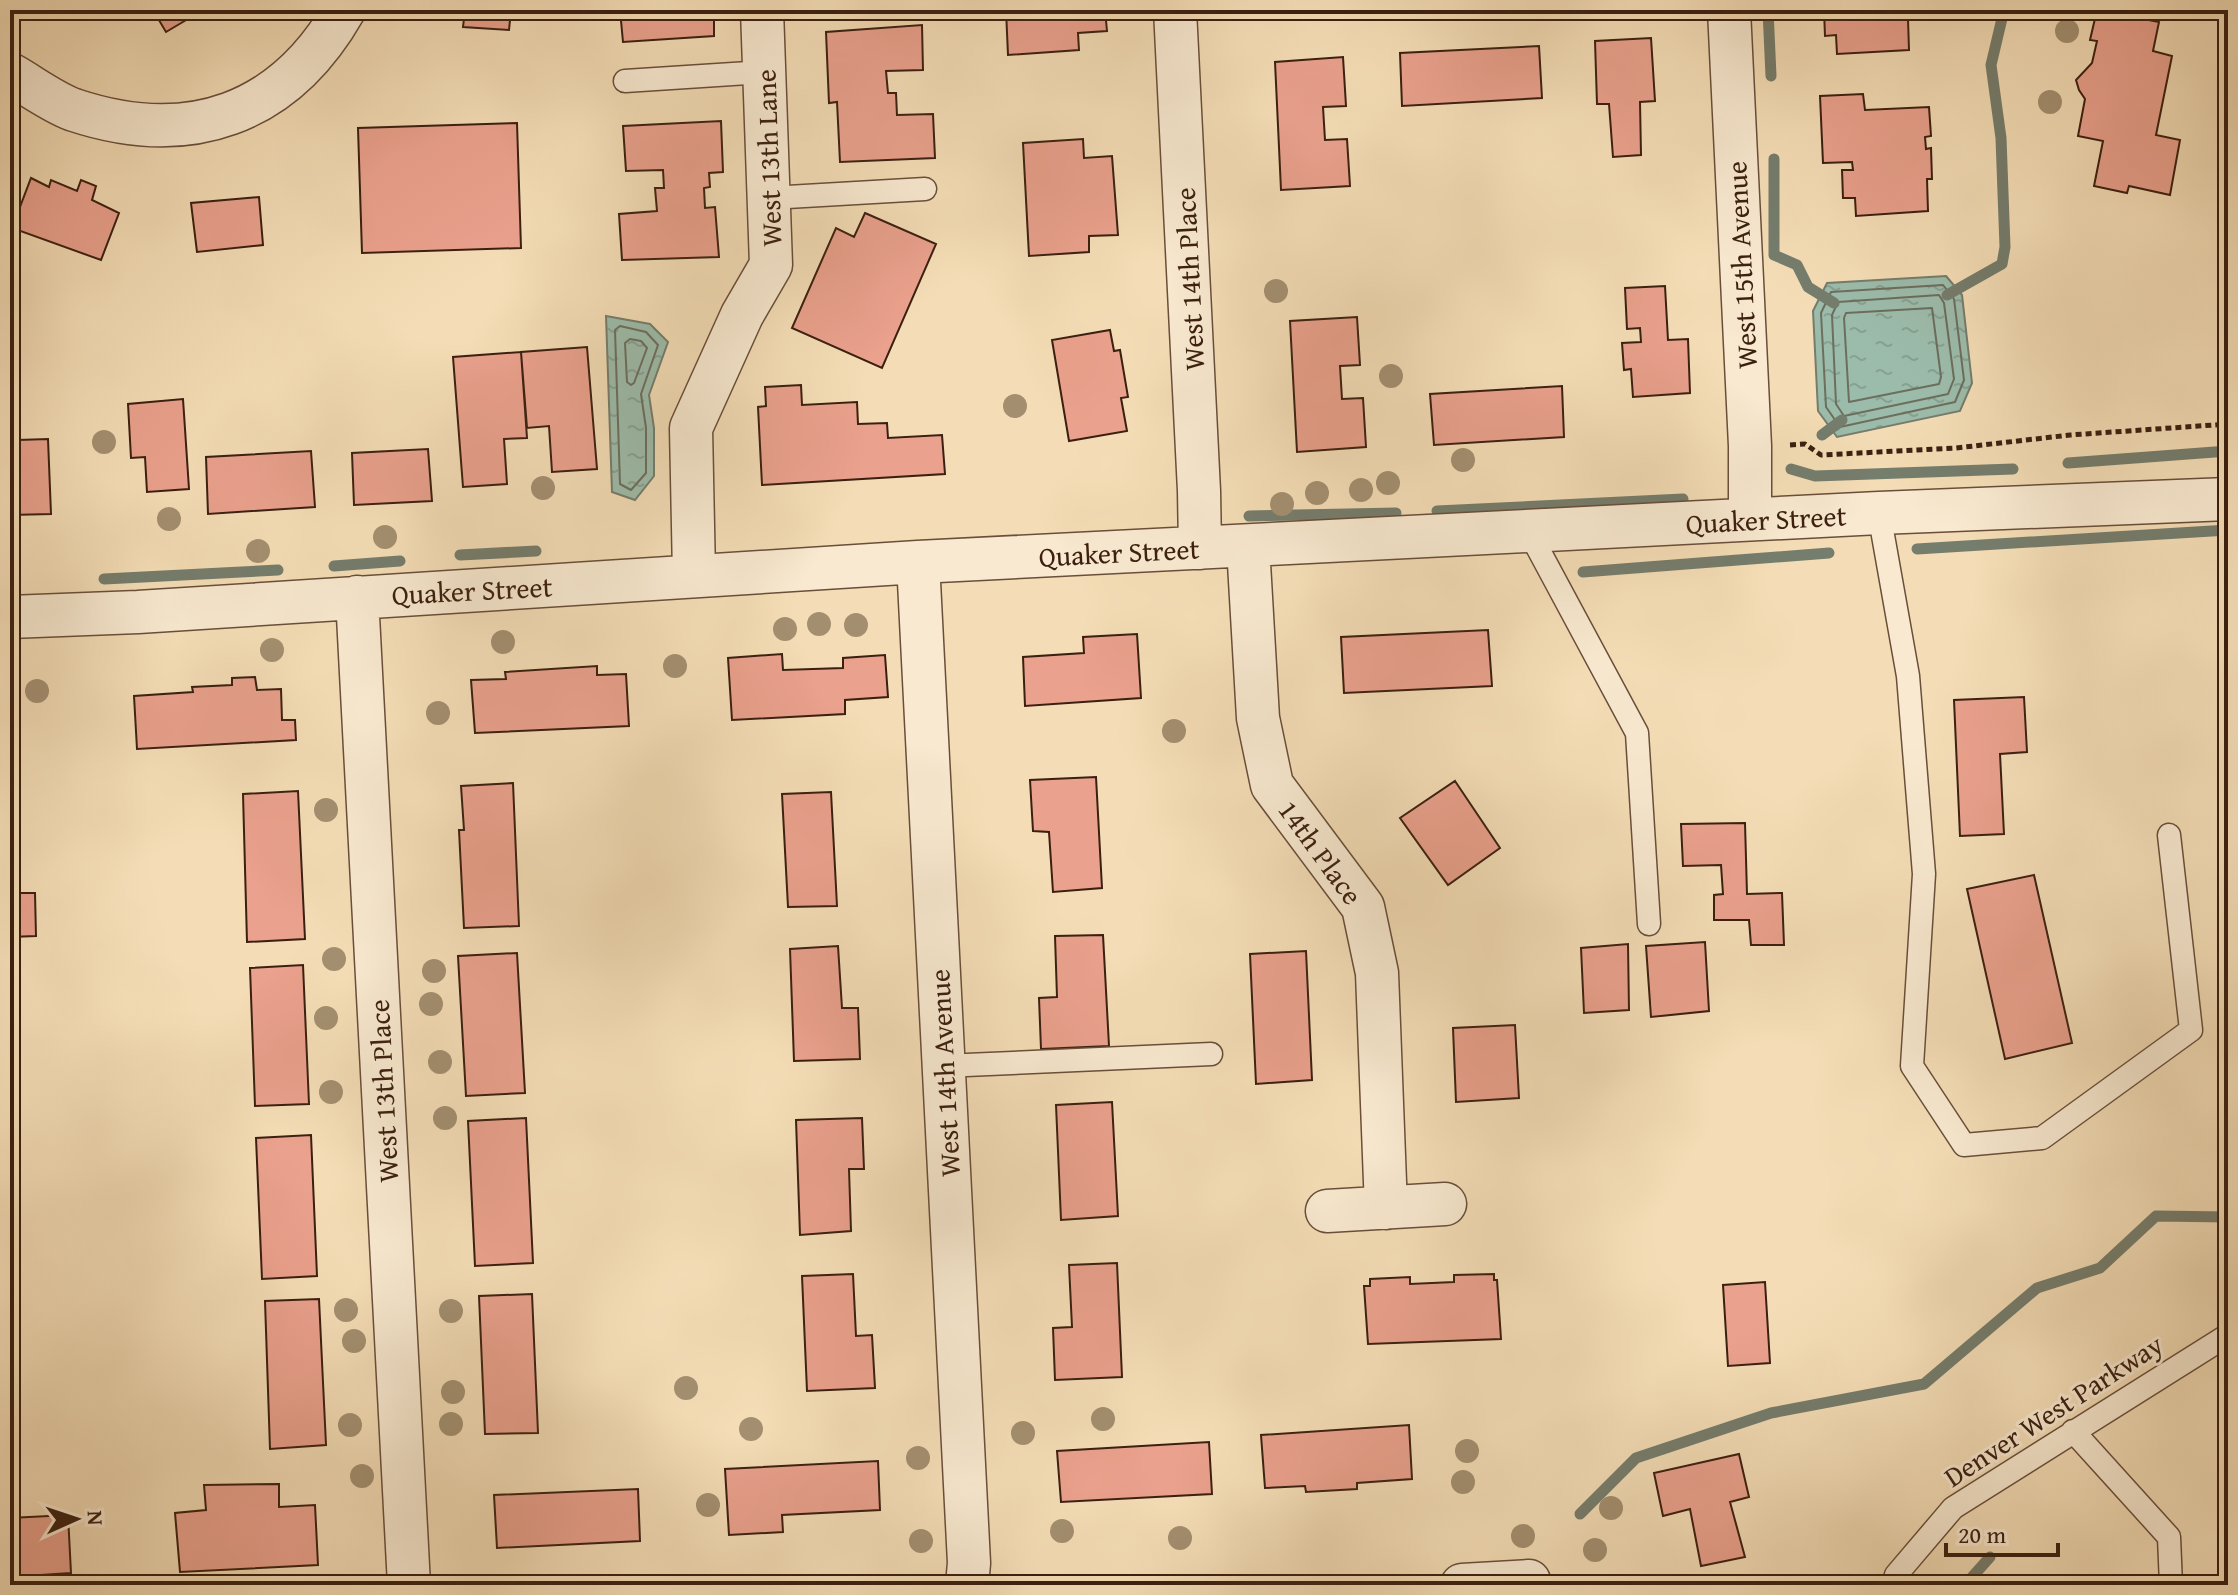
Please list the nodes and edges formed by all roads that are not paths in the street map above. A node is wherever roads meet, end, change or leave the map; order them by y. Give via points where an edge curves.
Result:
1 (344, 10) edge
2 (762, 10) edge
3 (777, 10) edge
4 (1175, 10) edge
5 (1729, 10) edge
6 (764, 72) junction
7 (10, 74) edge
8 (625, 81) dead end
9 (925, 189) dead end
10 (770, 198) junction
11 (2228, 499) edge
12 (1879, 513) junction
13 (1750, 519) junction
14 (1529, 532) junction
15 (1248, 546) junction
16 (1200, 548) junction
17 (918, 562) junction
18 (694, 575) junction
19 (357, 597) junction
20 (10, 617) edge
21 (2169, 835) dead end
22 (1649, 924) dead end
23 (1211, 1054) dead end
24 (943, 1066) junction
25 (1445, 1204) dead end
26 (1386, 1208) junction
27 (1327, 1211) dead end
28 (2228, 1335) edge
29 (2073, 1431) junction
30 (1530, 1583) edge
31 (409, 1585) edge
32 (967, 1585) edge
33 (1462, 1585) edge
34 (1893, 1585) edge
35 (2171, 1585) edge

1 - 7 street via 316,53 281,87 243,110 205,123 132,124 87,113
2 - 3 lane
2 - 6 street, West 13th Lane
4 - 16 street, West 14th Place
5 - 13 street, West 15th Avenue
6 - 8 lane
6 - 10 street, West 13th Lane
9 - 10 lane
10 - 18 street, West 13th Lane via 771,265 742,315 691,428
11 - 12 street, Quaker Street
12 - 13 street, Quaker Street
12 - 21 lane via 1908,676 1924,874 1912,1066 1964,1145 2042,1138 2191,1030
13 - 14 street, Quaker Street
14 - 15 street, Quaker Street
14 - 22 lane via 1637,733
15 - 16 street, Quaker Street
15 - 26 street, 14th Place via 1258,718 1272,785 1363,907 1372,946
16 - 17 street, Quaker Street
17 - 18 street, Quaker Street
17 - 24 street, West 14th Avenue
18 - 19 street, Quaker Street
19 - 20 street, Quaker Street
19 - 31 street, West 13th Place
23 - 24 lane
24 - 32 street, West 14th Avenue
25 - 26 street
26 - 27 street
28 - 29 lane, Denver West Parkway
29 - 34 lane, Denver West Parkway via 1953,1508
29 - 35 lane via 2169,1537
30 - 33 street

